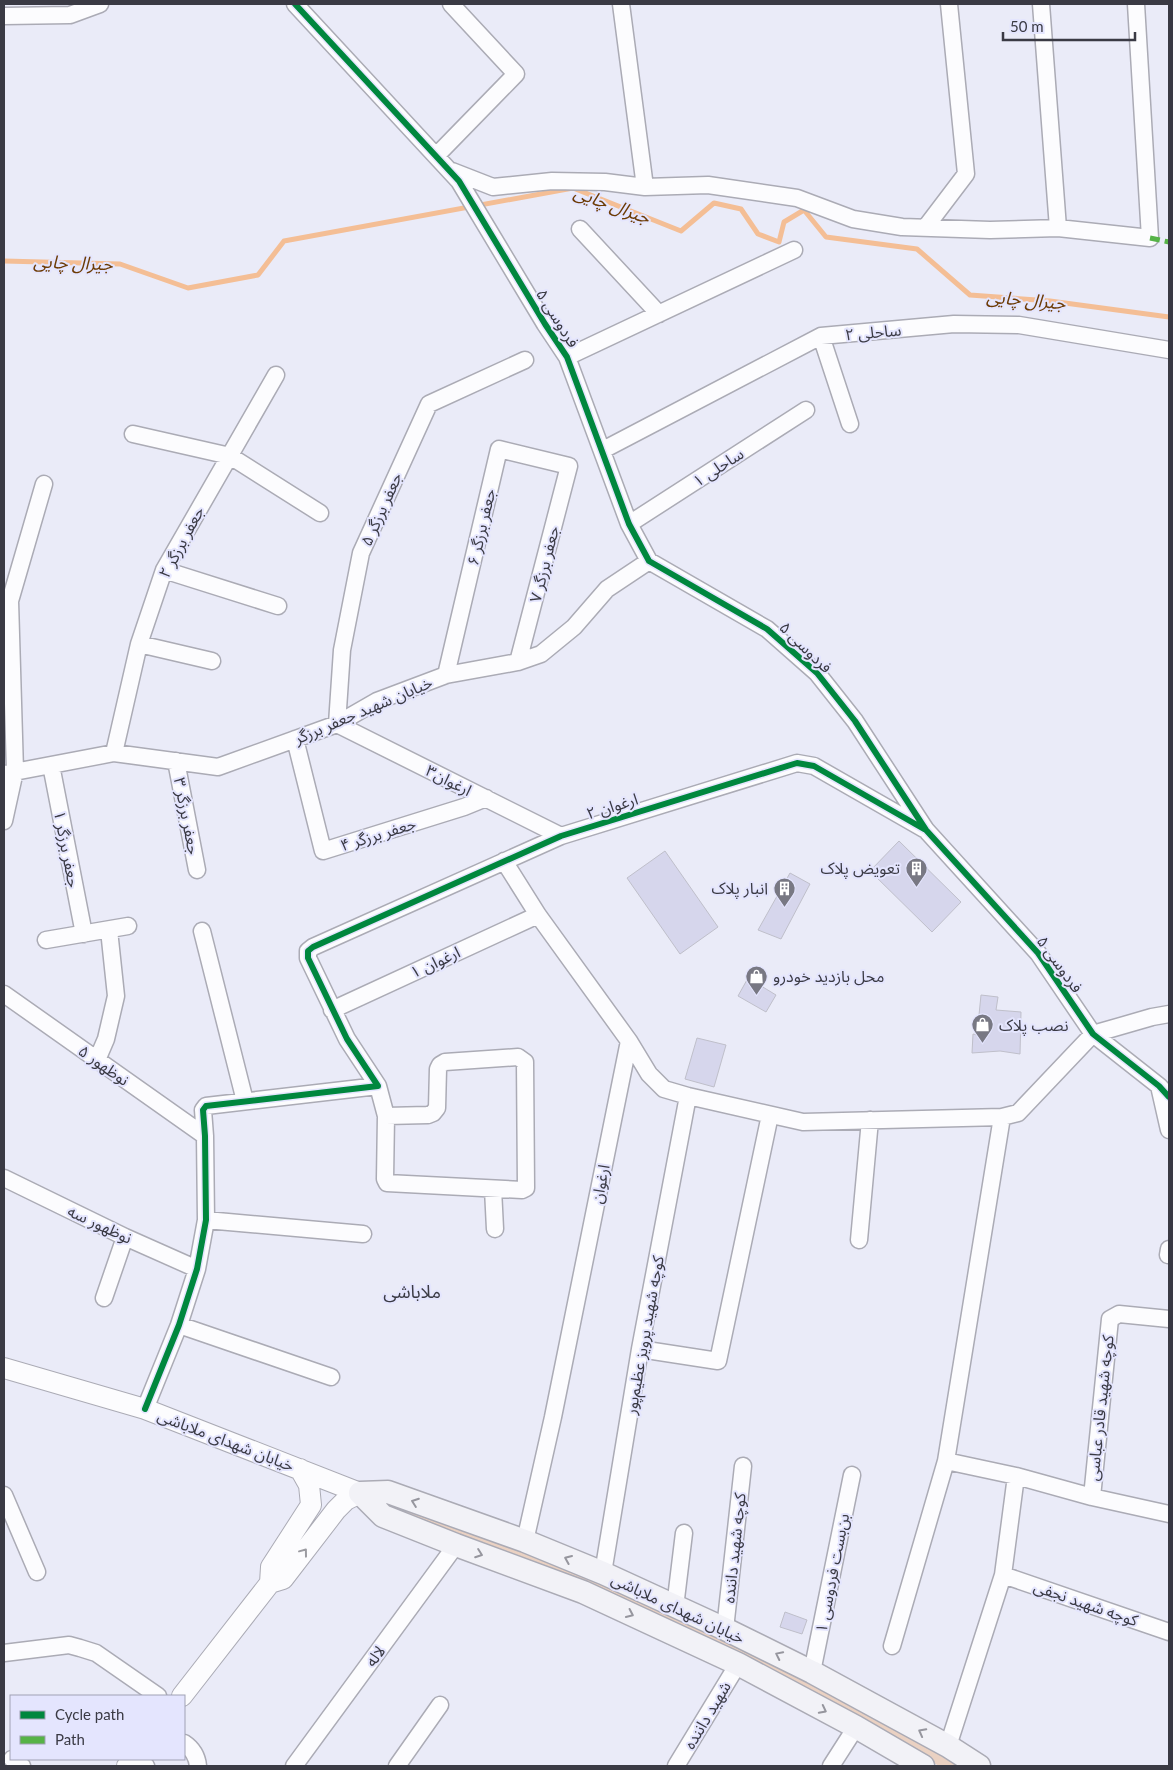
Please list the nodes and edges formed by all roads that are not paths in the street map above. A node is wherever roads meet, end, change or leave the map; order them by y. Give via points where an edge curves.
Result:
1 (100, 4) edge
2 (296, 4) edge
3 (451, 4) edge
4 (621, 4) edge
5 (949, 4) edge
6 (1041, 4) edge
7 (1136, 4) edge
8 (4, 16) edge
9 (436, 156) junction
10 (454, 176) junction
11 (645, 187) junction
12 (925, 228) junction
13 (1058, 228) junction
14 (580, 229) dead end
15 (794, 250) dead end
16 (659, 314) junction
17 (821, 336) junction
18 (1169, 350) edge
19 (567, 357) junction
20 (525, 360) dead end
21 (276, 374) dead end
22 (806, 410) dead end
23 (850, 424) dead end
24 (133, 434) dead end
25 (603, 450) junction
26 (230, 456) junction
27 (569, 466) joint
28 (44, 484) dead end
29 (320, 513) dead end
30 (629, 524) junction
31 (648, 561) junction
32 (164, 570) junction
33 (278, 606) dead end
34 (139, 644) junction
35 (212, 661) dead end
36 (518, 662) junction
37 (446, 675) junction
38 (338, 724) junction
39 (295, 739) junction
40 (114, 753) junction
41 (176, 761) junction
42 (51, 764) junction
43 (9, 772) edge
44 (486, 798) junction
45 (4, 822) edge
46 (926, 830) junction
47 (562, 836) junction
48 (504, 861) junction
49 (197, 870) dead end
50 (538, 915) junction
51 (128, 926) dead end
52 (109, 930) junction
53 (202, 931) dead end
54 (84, 934) junction
55 (46, 940) dead end
56 (4, 994) edge
57 (332, 1010) junction
58 (1169, 1014) edge
59 (1093, 1034) junction
60 (629, 1041) junction
61 (97, 1060) junction
62 (378, 1086) junction
63 (1164, 1091) edge
64 (688, 1096) junction
65 (245, 1101) junction
66 (770, 1115) junction
67 (386, 1116) junction
68 (1002, 1117) junction
69 (870, 1120) junction
70 (1169, 1130) edge
71 (206, 1136) junction
72 (4, 1178) edge
73 (493, 1189) junction
74 (206, 1220) junction
75 (495, 1229) dead end
76 (363, 1234) dead end
77 (126, 1237) junction
78 (859, 1240) dead end
79 (197, 1269) junction
80 (104, 1298) dead end
81 (1169, 1319) edge
82 (180, 1325) junction
83 (640, 1349) junction
84 (4, 1368) edge
85 (331, 1377) dead end
86 (145, 1409) junction
87 (946, 1461) junction
88 (743, 1466) dead end
89 (300, 1469) junction
90 (852, 1475) dead end
91 (1016, 1476) junction
92 (360, 1493) junction
93 (4, 1495) edge
94 (1092, 1497) junction
95 (1169, 1514) edge
96 (684, 1533) dead end
97 (525, 1541) junction
98 (456, 1545) junction
99 (37, 1572) dead end
100 (602, 1574) junction
101 (1003, 1575) junction
102 (270, 1584) junction
103 (675, 1607) junction
104 (726, 1629) junction
105 (1169, 1632) edge
106 (892, 1646) dead end
107 (4, 1653) edge
108 (738, 1664) junction
109 (812, 1672) junction
110 (157, 1695) edge
111 (183, 1695) edge
112 (440, 1705) dead end
113 (856, 1727) junction
114 (185, 1744) edge
115 (948, 1746) junction
116 (198, 1766) edge
117 (294, 1766) edge
118 (396, 1766) edge
119 (676, 1766) edge
120 (831, 1766) edge
121 (923, 1766) edge
122 (979, 1766) edge

1 - 8 street via 70,15
2 - 9 street
3 - 9 street via 516,74
4 - 11 street
5 - 12 street via 966,174
6 - 13 street
7 - 13 street via 1150,238
9 - 10 street
10 - 11 street via 493,187 552,181
10 - 19 street, فردوسی ۵
11 - 12 street via 708,185 798,198 852,219
12 - 13 street
14 - 16 street
15 - 16 street
16 - 19 street
17 - 18 street, ساحلی ۲ via 954,324 1019,325
17 - 23 street
17 - 25 street, ساحلی ۲
19 - 25 street, فردوسی ۵
20 - 38 street, جعفر برزگر ۵ via 429,404 361,553 342,650
21 - 26 street, جعفر برزگر ۲
22 - 30 street, ساحلی ۱
24 - 26 street
25 - 30 street, فردوسی ۵
26 - 29 street
26 - 32 street, جعفر برزگر ۲
27 - 36 street, جعفر برزگر ۷
27 - 37 street, جعفر برزگر ۶ via 499,449
28 - 43 street via 10,600
30 - 31 street, فردوسی ۵
31 - 36 street, خیابان شهید جعفر برزگر via 607,589 574,627 541,654
31 - 46 street, فردوسی ۵ via 767,629 817,673 855,721
32 - 33 street
32 - 34 street, جعفر برزگر ۲
34 - 35 street
34 - 40 street, جعفر برزگر ۲
36 - 37 street, خیابان شهید جعفر برزگر
37 - 38 street, خیابان شهید جعفر برزگر via 377,701
38 - 39 street, خیابان شهید جعفر برزگر
38 - 44 street, ارغوان۳
39 - 41 street, خیابان شهید جعفر برزگر via 218,767
39 - 44 street, جعفر برزگر ۴ via 323,851
40 - 41 street, خیابان شهید جعفر برزگر
40 - 42 street, خیابان شهید جعفر برزگر
41 - 49 street, جعفر برزگر ۳
42 - 43 street, خیابان شهید جعفر برزگر
42 - 54 street, جعفر برزگر ۱
43 - 45 street
44 - 47 street, ارغوان۳
46 - 47 street, ارغوان ۲ via 814,766 797,763
46 - 59 street, فردوسی ۵ via 1038,953
47 - 48 street, ارغوان ۲
48 - 50 street
48 - 57 street, ارغوان ۲ via 308,951 308,958
50 - 57 street, ارغوان ۱
50 - 60 street
51 - 52 street
52 - 54 street
52 - 61 street via 116,996
53 - 65 street
54 - 55 street
56 - 61 street, نوظهور ۵
57 - 62 street
58 - 59 street
59 - 63 street, فردوسی ۵
59 - 68 street via 1018,1113
60 - 64 street via 649,1074 664,1089
60 - 97 street, ارغوان
61 - 71 street, نوظهور ۵
62 - 65 street
62 - 67 street
63 - 70 street
64 - 66 street
64 - 83 street, کوچه شهید پرویز عظیم‌پور
65 - 71 street via 206,1106 203,1110
66 - 69 street via 803,1122
66 - 83 street via 718,1361
67 - 73 street via 387,1183
67 - 73 street via 433,1113 438,1069 445,1062 522,1059 525,1062 527,1184 522,1190
68 - 69 street
68 - 87 street
69 - 78 street
71 - 74 street
72 - 77 street, نوظهور سه
73 - 75 street
74 - 76 street
74 - 79 street
77 - 79 street, نوظهور سه
77 - 80 street
79 - 82 street
81 - 94 street, کوچه شهید قادر عباسی via 1119,1314 1110,1319
82 - 85 street
82 - 86 street
83 - 100 street, کوچه شهید پرویز عظیم‌پور
84 - 86 street, خیابان شهدای ملاباشی
86 - 89 street, خیابان شهدای ملاباشی
87 - 91 street
87 - 106 street
88 - 104 street, کوچه شهید داننده
89 - 92 street, خیابان شهدای ملاباشی
89 - 102 street via 309,1485 311,1505 271,1567
90 - 109 street, بن‌بست فردوسی ۱
91 - 94 street
91 - 101 street
97 -> 92 main road, خیابان شهدای ملاباشی via 388,1492
92 - 98 main road, خیابان شهدای ملاباشی via 383,1516
102 -> 92 street via 283,1579 336,1510
93 - 99 street
94 - 95 street
96 - 103 street
100 -> 97 main road, خیابان شهدای ملاباشی
98 -> 108 main road, خیابان شهدای ملاباشی via 583,1592
98 - 117 street, لاله
100 - 103 main road, خیابان شهدای ملاباشی
101 - 105 street, کوچه شهید نجفی
101 - 115 street
102 - 111 street
103 - 104 main road, خیابان شهدای ملاباشی
109 -> 104 main road, خیابان شهدای ملاباشی
107 - 110 street via 69,1645 80,1648 96,1653
108 -> 113 main road, خیابان شهدای ملاباشی
108 - 119 street, شهید داننده
115 -> 109 main road, خیابان شهدای ملاباشی
112 - 118 street
113 - 120 street
113 - 121 main road, خیابان شهدای ملاباشی
114 - 116 street via 197,1757
115 - 122 main road, خیابان شهدای ملاباشی

